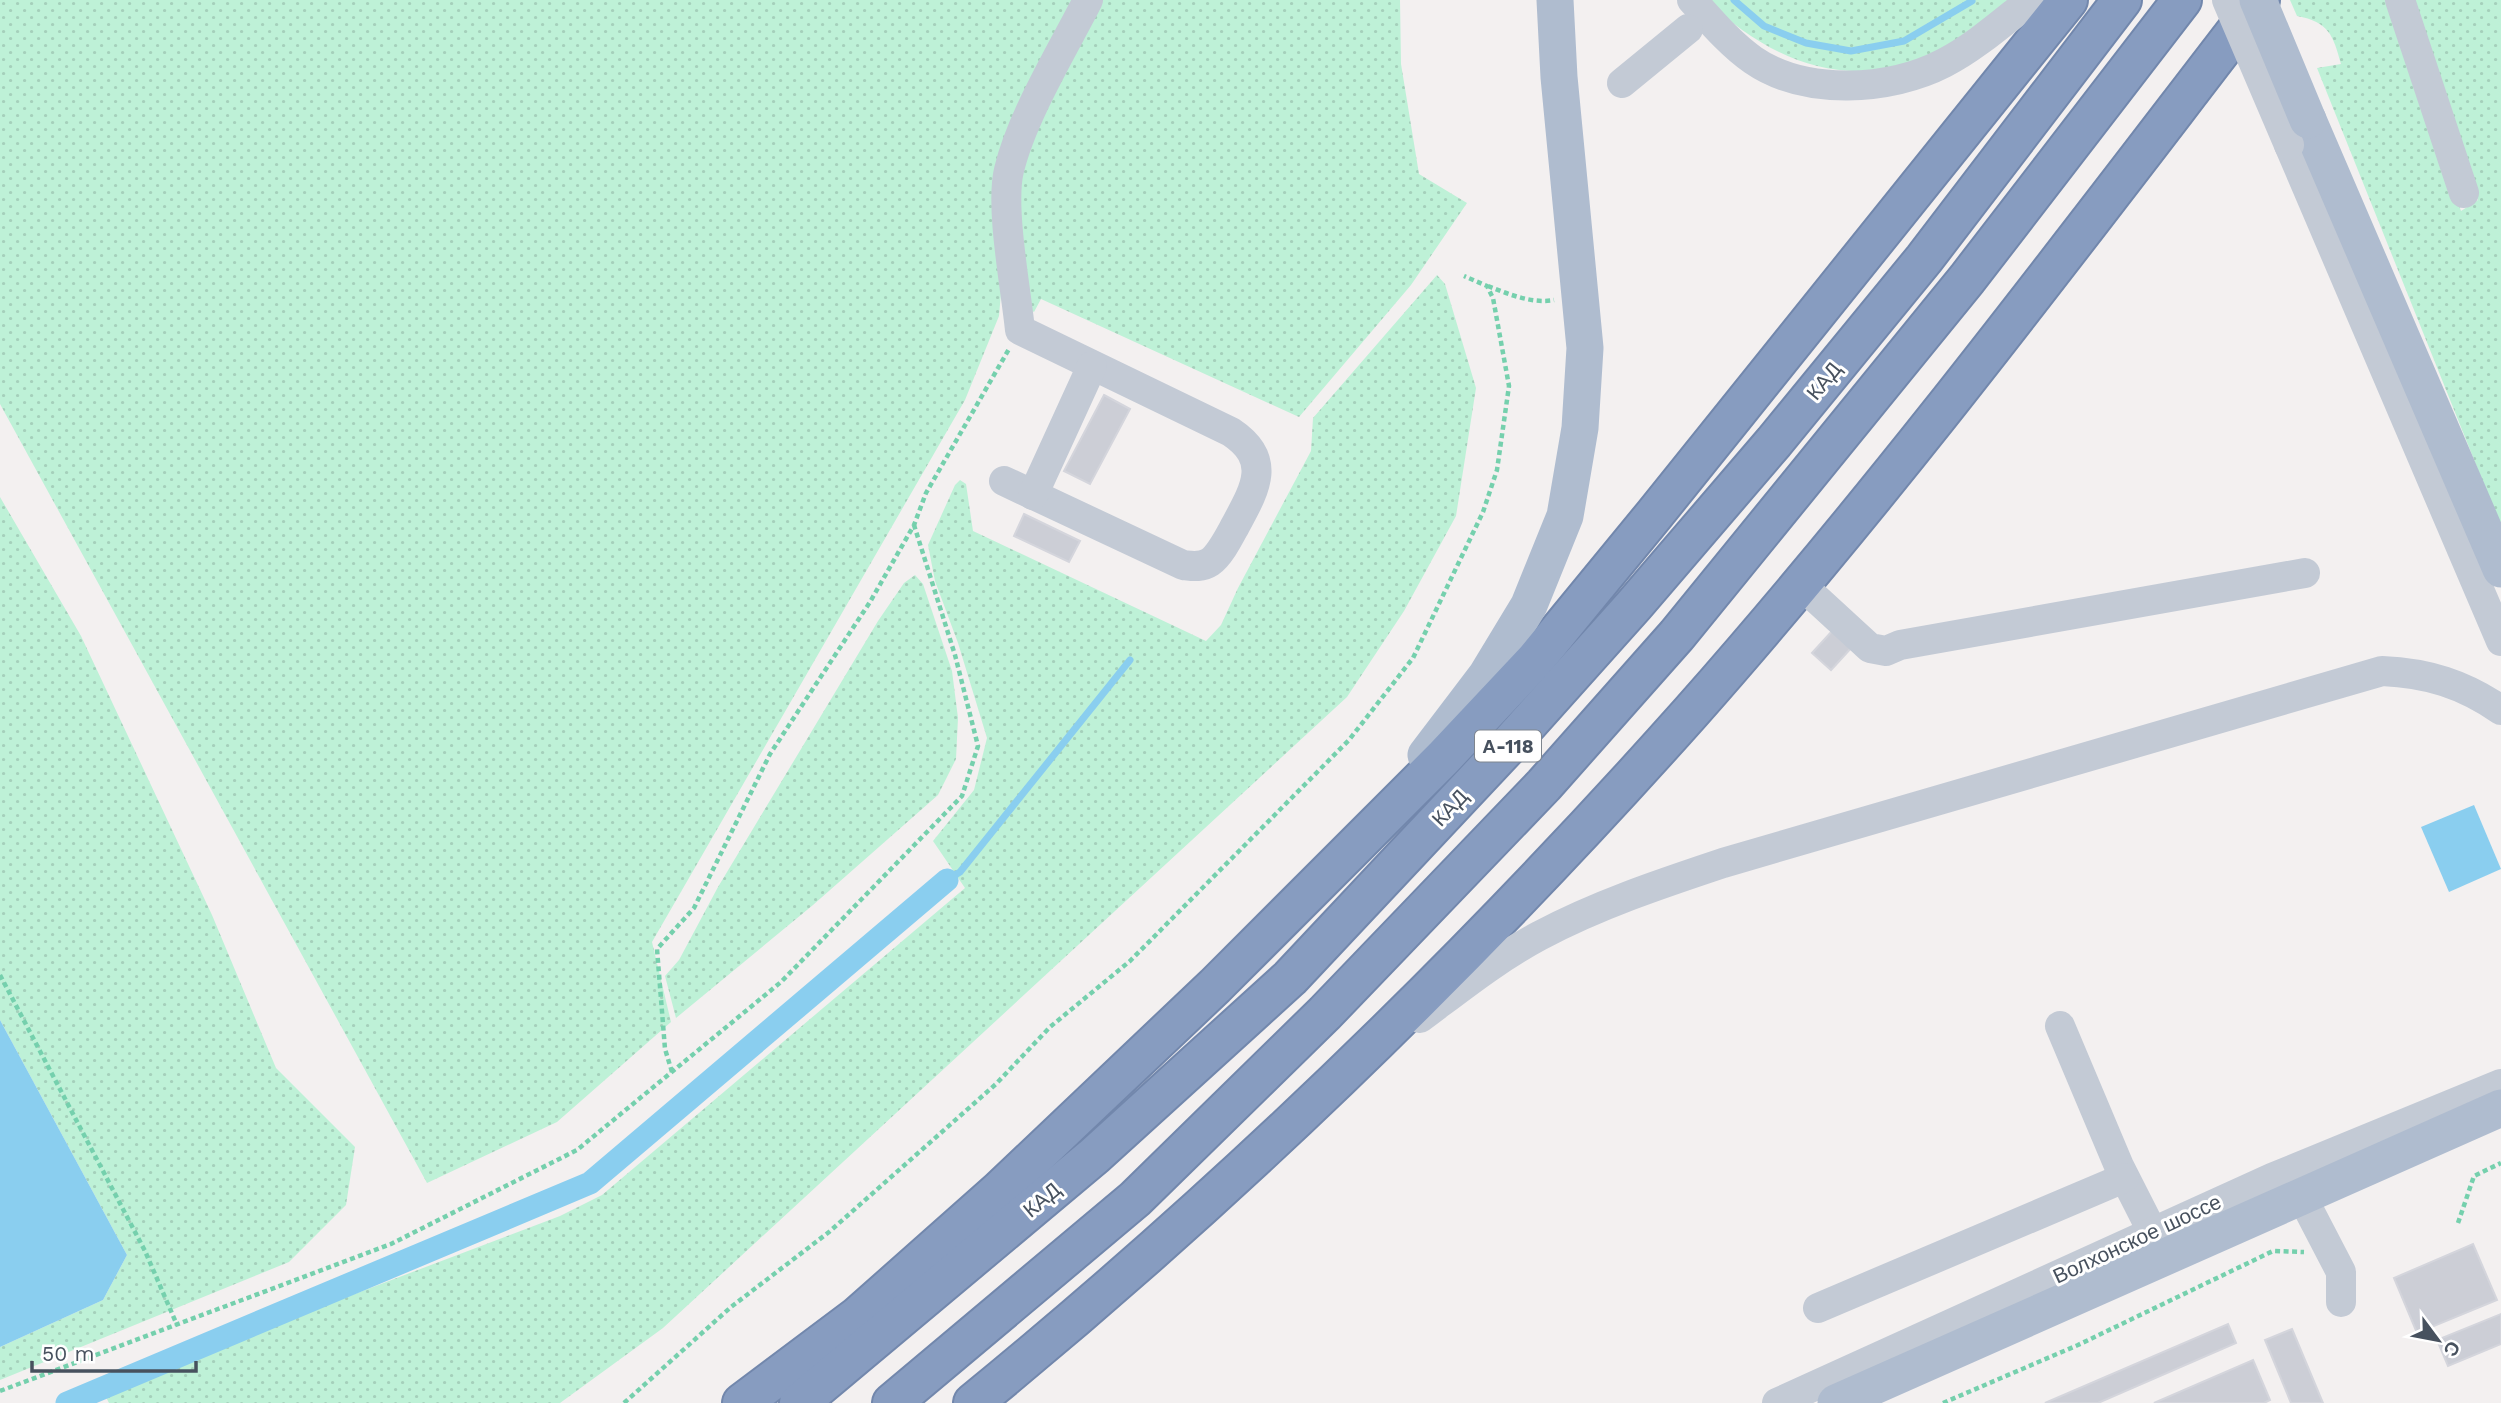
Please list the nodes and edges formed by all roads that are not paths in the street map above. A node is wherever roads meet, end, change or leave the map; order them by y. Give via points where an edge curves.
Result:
1 (1088, 0) edge
2 (1555, 0) edge
3 (2068, 0) edge
4 (2122, 0) edge
5 (2182, 0) edge
6 (2227, 0) edge
7 (2259, 0) edge
8 (2400, 0) edge
9 (2012, 4) edge
10 (1690, 14) edge
11 (1622, 83) dead end
12 (2299, 133) junction
13 (2464, 193) dead end
14 (1092, 366) junction
15 (1004, 481) dead end
16 (1033, 495) junction
17 (2501, 569) edge
18 (2305, 573) dead end
19 (1809, 592) dead end
20 (2501, 640) edge
21 (2501, 710) edge
22 (1353, 849) junction
23 (2060, 1026) dead end
24 (1351, 1067) junction
25 (2501, 1069) edge
26 (2501, 1084) edge
27 (2501, 1108) edge
28 (2392, 1128) junction
29 (2124, 1178) junction
30 (2301, 1195) junction
31 (2152, 1231) junction
32 (2342, 1302) dead end
33 (1818, 1308) dead end
34 (742, 1403) edge
35 (799, 1403) edge
36 (892, 1403) edge
37 (973, 1403) edge
38 (1777, 1403) edge
39 (1836, 1403) edge

1 - 14 street via 1008,172 1006,197 1020,330
2 - 22 main road via 1585,348 1580,428 1565,516 1529,605 1486,676
3 - 22 highway via 1745,406 1535,660
4 - 35 highway, КАД / А-118 via 1924,259 1774,442 1507,747 1290,978 1094,1156
5 - 36 highway, А-118 via 1967,279 1677,635 1544,785 1325,1013 1135,1199
6 - 12 street, bridge
7 - 12 main road, bridge
7 - 24 highway via 2108,198 1788,599 1545,869
8 - 13 street
9 - 10 street via 1943,64 1877,83 1793,79 1754,61 1718,29
10 - 11 street
12 - 17 main road
12 - 20 street
14 - 16 street
14 - 16 street via 1245,442 1258,470 1248,502 1222,548 1211,562 1198,567 1183,565
15 - 16 street
18 - 19 street via 1886,651 1870,648
21 - 24 street via 2450,681 2416,672 2382,671 1723,863 1599,908 1540,936 1495,962
22 - 34 highway via 999,1191 858,1316
23 - 29 street
24 - 37 highway via 1169,1237
25 - 28 street
26 - 28 street, Волхонское шоссе
27 - 30 main road, Волхонское шоссе
28 - 31 street, Волхонское шоссе
29 - 31 street
29 - 33 street
30 - 32 street via 2341,1272
30 - 39 main road, Волхонское шоссе
31 - 38 street, Волхонское шоссе

